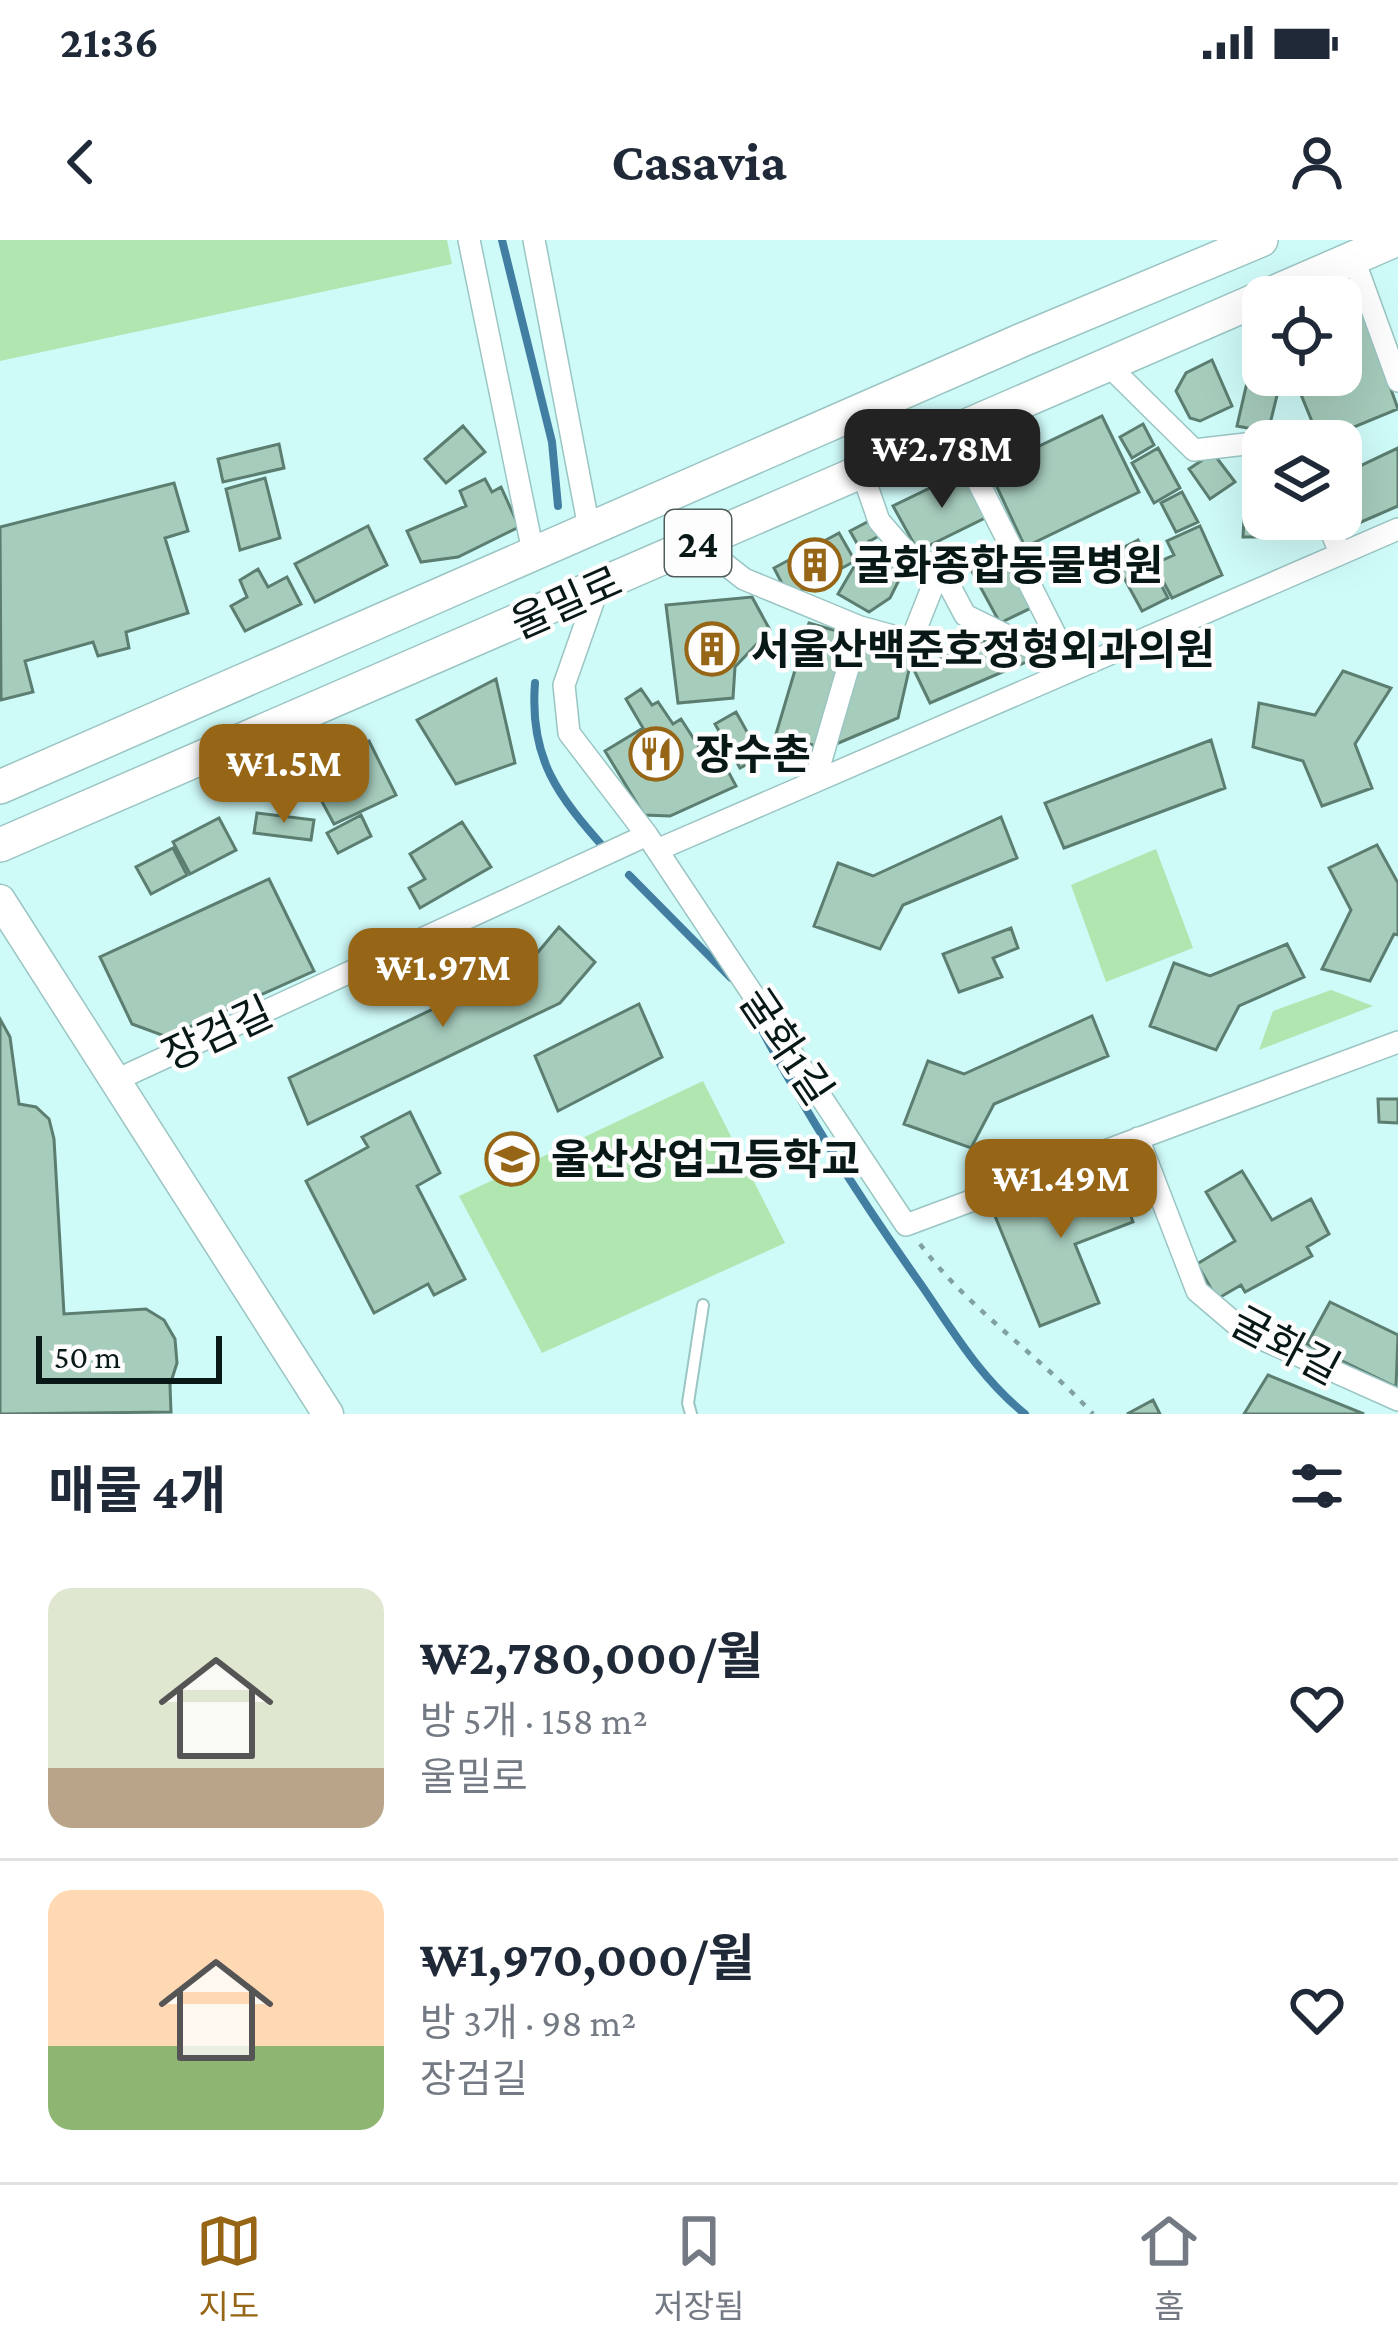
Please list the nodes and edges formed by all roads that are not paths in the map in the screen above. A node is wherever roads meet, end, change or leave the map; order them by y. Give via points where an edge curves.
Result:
1 (470, 240) edge
2 (534, 240) edge
3 (1261, 240) edge
4 (1394, 240) edge
5 (1353, 257) junction
6 (1107, 364) junction
7 (1398, 381) edge
8 (953, 432) junction
9 (1242, 444) edge
10 (862, 472) junction
11 (589, 528) junction
12 (1398, 529) edge
13 (1335, 540) edge
14 (698, 543) junction
15 (533, 552) junction
16 (1340, 553) junction
17 (940, 568) junction
18 (598, 588) junction
19 (860, 627) junction
20 (1072, 668) junction
21 (815, 781) junction
22 (0, 787) edge
23 (652, 842) junction
24 (0, 845) edge
25 (0, 900) edge
26 (1398, 1042) edge
27 (114, 1081) junction
28 (1138, 1138) junction
29 (703, 1305) dead end
30 (1398, 1400) edge
31 (328, 1414) edge
32 (691, 1414) edge

1 - 15 street
2 - 11 street
3 - 11 main road, 울밀로 / 24
4 - 5 main road, 울밀로 / 24
5 - 6 main road, 울밀로 / 24
5 - 7 street
6 - 8 main road, 울밀로 / 24
6 - 9 street via 1194,450
8 - 10 main road, 울밀로 / 24
8 - 20 street
10 - 14 main road, 울밀로 / 24
10 - 17 street via 879,520 906,552
11 - 15 main road, 울밀로 / 24
12 - 16 street
13 - 16 street
14 - 18 main road, 울밀로 / 24
14 - 19 street via 744,580
15 - 22 main road, 울밀로 / 24
16 - 20 street
17 - 19 street via 911,641
17 - 20 street via 965,615
18 - 23 street, 굴화1길 via 564,685 569,733
18 - 24 main road, 울밀로 / 24
19 - 21 street
20 - 21 street
21 - 23 street
23 - 27 street, 장검길
23 - 28 street, 굴화1길 via 906,1225
25 - 27 main road, 장검길
26 - 28 street
27 - 31 main road, 장검길
28 - 30 street, 굴화길 via 1197,1291 1244,1330
29 - 32 lane

